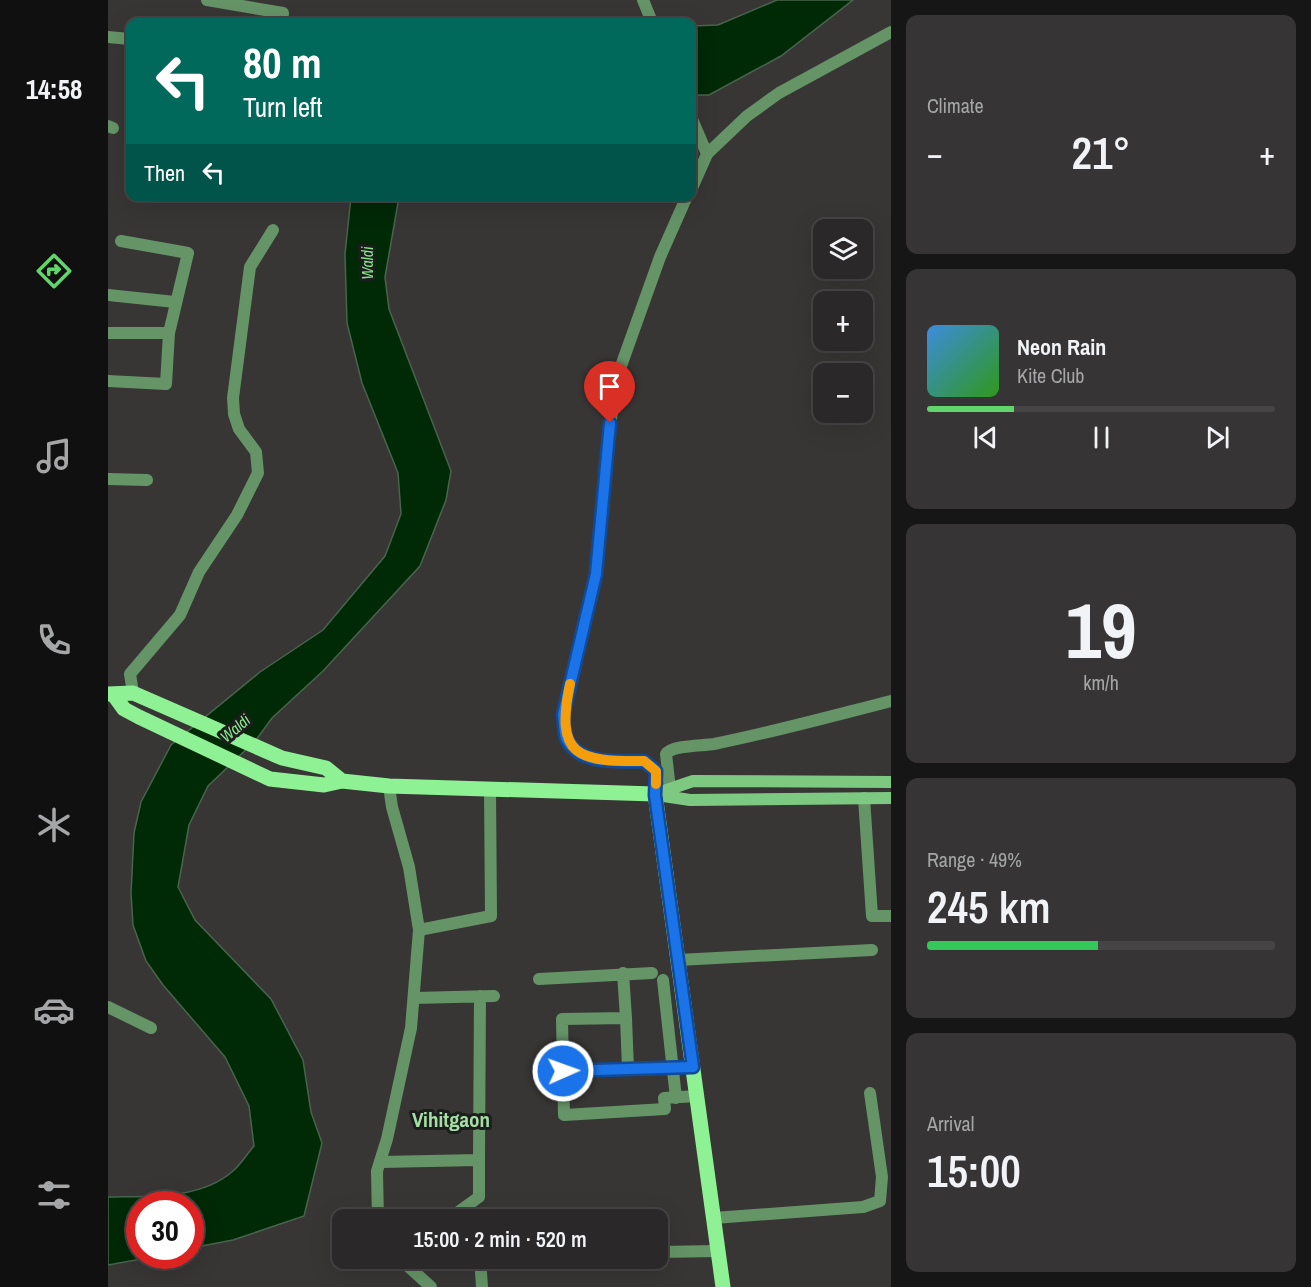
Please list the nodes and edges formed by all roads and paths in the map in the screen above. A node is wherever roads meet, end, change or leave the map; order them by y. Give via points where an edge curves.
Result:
1 (207, 0) edge
2 (644, 3) edge
3 (282, 18) edge
4 (650, 18) edge
5 (891, 32) edge
6 (108, 37) edge
7 (126, 39) edge
8 (696, 129) edge
9 (706, 154) junction
10 (696, 178) edge
11 (685, 201) edge
12 (273, 230) dead end
13 (121, 240) dead end
14 (108, 295) edge
15 (175, 302) junction
16 (108, 333) edge
17 (169, 333) junction
18 (108, 381) edge
19 (108, 479) edge
20 (147, 480) dead end
21 (133, 693) junction
22 (110, 694) edge
23 (891, 701) edge
24 (342, 781) junction
25 (891, 782) edge
26 (389, 786) junction
27 (490, 788) junction
28 (670, 789) junction
29 (655, 795) junction
30 (864, 798) junction
31 (891, 798) edge
32 (891, 916) edge
33 (419, 930) junction
34 (872, 950) dead end
35 (678, 960) junction
36 (623, 973) junction
37 (539, 979) dead end
38 (480, 996) junction
39 (494, 996) dead end
40 (414, 998) junction
41 (108, 1007) edge
42 (626, 1018) junction
43 (152, 1028) dead end
44 (672, 1067) junction
45 (693, 1067) junction
46 (628, 1069) junction
47 (563, 1071) junction
48 (870, 1093) dead end
49 (697, 1096) junction
50 (676, 1098) junction
51 (479, 1160) junction
52 (380, 1162) junction
53 (377, 1209) edge
54 (462, 1209) edge
55 (714, 1218) junction
56 (718, 1251) junction
57 (668, 1252) edge
58 (411, 1269) edge
59 (481, 1269) edge
60 (431, 1287) edge
61 (482, 1287) edge
62 (723, 1287) edge

1 - 3 street via 283,13
2 - 4 street
5 - 9 street via 779,93
6 - 7 street
8 - 9 street
9 - 10 street
11 - 29 street via 621,366 610,423 596,574 563,715 566,739 580,753 604,761 644,761 656,771
12 - 21 street via 250,267 233,398 239,429 256,452 258,473 237,515 199,572 180,615 130,674
13 - 15 street via 188,253
14 - 15 street
15 - 17 street
16 - 17 street
17 - 18 street via 166,384
19 - 20 street
21 - 22 main road
21 - 24 main road via 282,758 326,768
22 - 24 main road via 124,709 270,779 324,786
23 - 28 street via 768,734 672,748 666,754
24 - 26 main road
25 - 28 main road via 693,780
26 - 27 main road
26 - 33 street via 409,867
27 - 29 main road
27 - 33 street via 491,916
28 - 29 main road
29 - 30 main road via 690,800
29 - 35 main road
30 - 31 main road
30 - 32 street via 872,916
33 - 40 street
34 - 35 street
35 - 45 main road
36 - 37 street
36 - 42 street
36 - 44 street via 657,976
38 - 39 street
38 - 40 street
38 - 51 street
40 - 52 street
41 - 43 street
42 - 46 street
42 - 47 street via 562,1019
44 - 45 street
44 - 46 street
44 - 50 street
45 - 49 main road
46 - 47 street
47 - 50 street via 564,1115 665,1109 664,1098
48 - 55 street via 882,1177 880,1201 863,1207
49 - 50 street
49 - 55 main road
51 - 52 street
51 - 54 street via 479,1197
52 - 53 street
55 - 56 main road
56 - 57 street
56 - 62 main road
58 - 60 street
59 - 61 street

